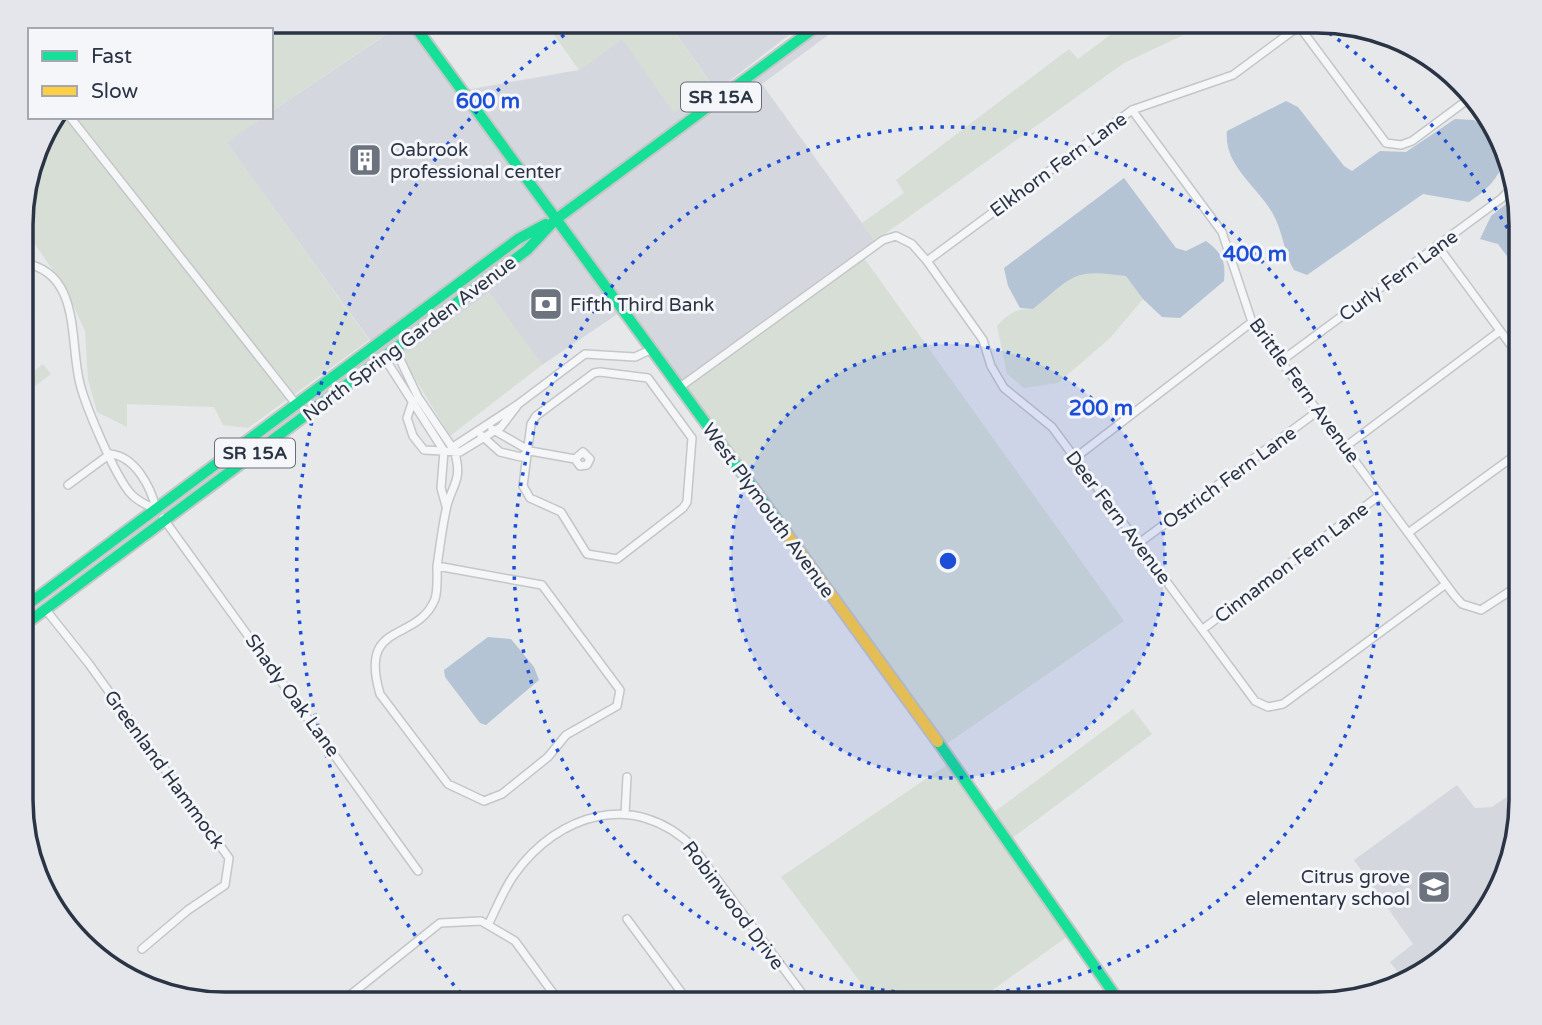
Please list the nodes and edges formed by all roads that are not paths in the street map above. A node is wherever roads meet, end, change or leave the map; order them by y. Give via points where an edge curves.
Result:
1 (420, 33) edge
2 (808, 33) edge
3 (1290, 33) edge
4 (1304, 33) edge
5 (1465, 103) edge
6 (1132, 110) junction
7 (72, 119) edge
8 (1506, 194) edge
9 (555, 220) junction
10 (1437, 246) junction
11 (927, 261) junction
12 (33, 267) edge
13 (1252, 322) junction
14 (398, 328) junction
15 (1500, 331) junction
16 (381, 341) junction
17 (1508, 342) edge
18 (652, 349) junction
19 (392, 350) junction
20 (1281, 361) junction
21 (370, 366) junction
22 (680, 387) junction
23 (415, 400) junction
24 (296, 404) junction
25 (517, 405) junction
26 (1318, 411) junction
27 (488, 425) junction
28 (478, 432) junction
29 (494, 432) junction
30 (505, 438) junction
31 (484, 439) junction
32 (1345, 447) junction
33 (454, 450) junction
34 (496, 450) junction
35 (444, 451) junction
36 (530, 451) junction
37 (110, 454) junction
38 (1075, 458) junction
39 (575, 459) dead end
40 (1508, 460) edge
41 (136, 470) junction
42 (443, 471) junction
43 (457, 472) junction
44 (122, 481) junction
45 (68, 485) dead end
46 (1380, 495) junction
47 (446, 506) junction
48 (156, 509) junction
49 (164, 521) junction
50 (1408, 533) junction
51 (1139, 543) junction
52 (437, 566) junction
53 (1446, 584) junction
54 (1508, 592) edge
55 (33, 601) edge
56 (45, 609) junction
57 (33, 618) edge
58 (1202, 629) junction
59 (627, 777) dead end
60 (625, 814) junction
61 (418, 870) dead end
62 (627, 919) dead end
63 (489, 923) junction
64 (142, 949) dead end
65 (801, 991) edge
66 (1112, 991) edge
67 (354, 992) edge
68 (554, 992) edge
69 (681, 992) edge

1 - 9 main road, West Plymouth Avenue
2 - 9 main road, North Spring Garden Avenue / SR 15A
3 - 6 street, Elkhorn Fern Lane via 1233,75
4 - 5 street via 1386,143 1412,141
6 - 11 street, Elkhorn Fern Lane
6 - 13 street, Brittle Fern Avenue via 1222,232
7 - 24 street
8 - 10 street, Curly Fern Lane
9 - 14 main road, North Spring Garden Avenue / SR 15A via 518,239
9 - 18 main road, West Plymouth Avenue
9 - 19 main road, North Spring Garden Avenue / SR 15A via 527,250
10 - 15 street
10 - 20 street, Curly Fern Lane
11 - 22 street, Deer Fern Avenue via 905,239 883,240
11 - 38 street, Deer Fern Avenue via 983,341 1004,388 1040,414
12 - 37 street via 47,273 66,296 79,383
13 - 20 street, Brittle Fern Avenue
13 - 38 street
14 - 16 main road, North Spring Garden Avenue / SR 15A
14 - 19 main road via 389,343
15 - 17 street
15 - 32 street
16 - 21 main road
16 - 24 main road, North Spring Garden Avenue / SR 15A
18 - 22 main road, West Plymouth Avenue
18 - 25 street via 635,357 585,354
19 - 21 main road, North Spring Garden Avenue / SR 15A
19 - 23 street via 389,365
20 - 26 street, Brittle Fern Avenue
21 - 49 main road, North Spring Garden Avenue / SR 15A
22 - 66 main road, West Plymouth Avenue via 932,733
23 - 33 street
23 - 35 street
23 - 35 street via 407,418 418,445 431,452
24 - 48 main road, North Spring Garden Avenue / SR 15A
25 - 27 street
25 - 29 street via 511,418
26 - 32 street, Brittle Fern Avenue
26 - 51 street, Ostrich Fern Lane
27 - 28 street
27 - 29 street
28 - 31 street
28 - 33 street
29 - 30 street
29 - 31 street
30 - 34 street
30 - 36 street
31 - 33 street via 460,453
31 - 34 street
32 - 46 street, Brittle Fern Avenue
33 - 35 street
33 - 43 street
34 - 36 street via 521,457
35 - 42 street
36 - 36 street via 524,492 561,512 576,531 580,547 593,557 623,557 687,502 692,438 648,378 594,373 536,416 531,424
36 - 39 street
37 - 41 street via 119,454
37 - 44 street
37 - 45 street
38 - 51 street, Deer Fern Avenue
40 - 50 street
41 - 44 street
41 - 48 street
42 - 43 street
42 - 47 street
43 - 47 street via 456,488
44 - 48 street via 141,503
46 - 50 street, Brittle Fern Avenue
46 - 58 street, Cinnamon Fern Lane
47 - 52 street
48 - 49 street, Shady Oak Lane
48 - 55 main road, North Spring Garden Avenue / SR 15A
49 - 56 main road, North Spring Garden Avenue / SR 15A
49 - 61 street, Shady Oak Lane
50 - 53 street, Brittle Fern Avenue
51 - 58 street, Deer Fern Avenue
52 - 52 street via 435,598 427,611 378,647 374,657 377,684 448,784 484,801 502,794 548,757 566,735 617,706 620,690 542,585
53 - 54 street, Brittle Fern Avenue via 1462,604 1481,610
53 - 58 street, Deer Fern Avenue via 1276,707 1255,701
56 - 57 main road, North Spring Garden Avenue / SR 15A
56 - 64 street, Greenland Hammock via 229,858 225,885
59 - 60 street
60 - 63 street, Robinwood Drive via 605,813 578,821 548,839 514,875
60 - 65 street, Robinwood Drive via 655,821 693,847
62 - 69 street
63 - 67 street via 440,923
63 - 68 street via 515,941

